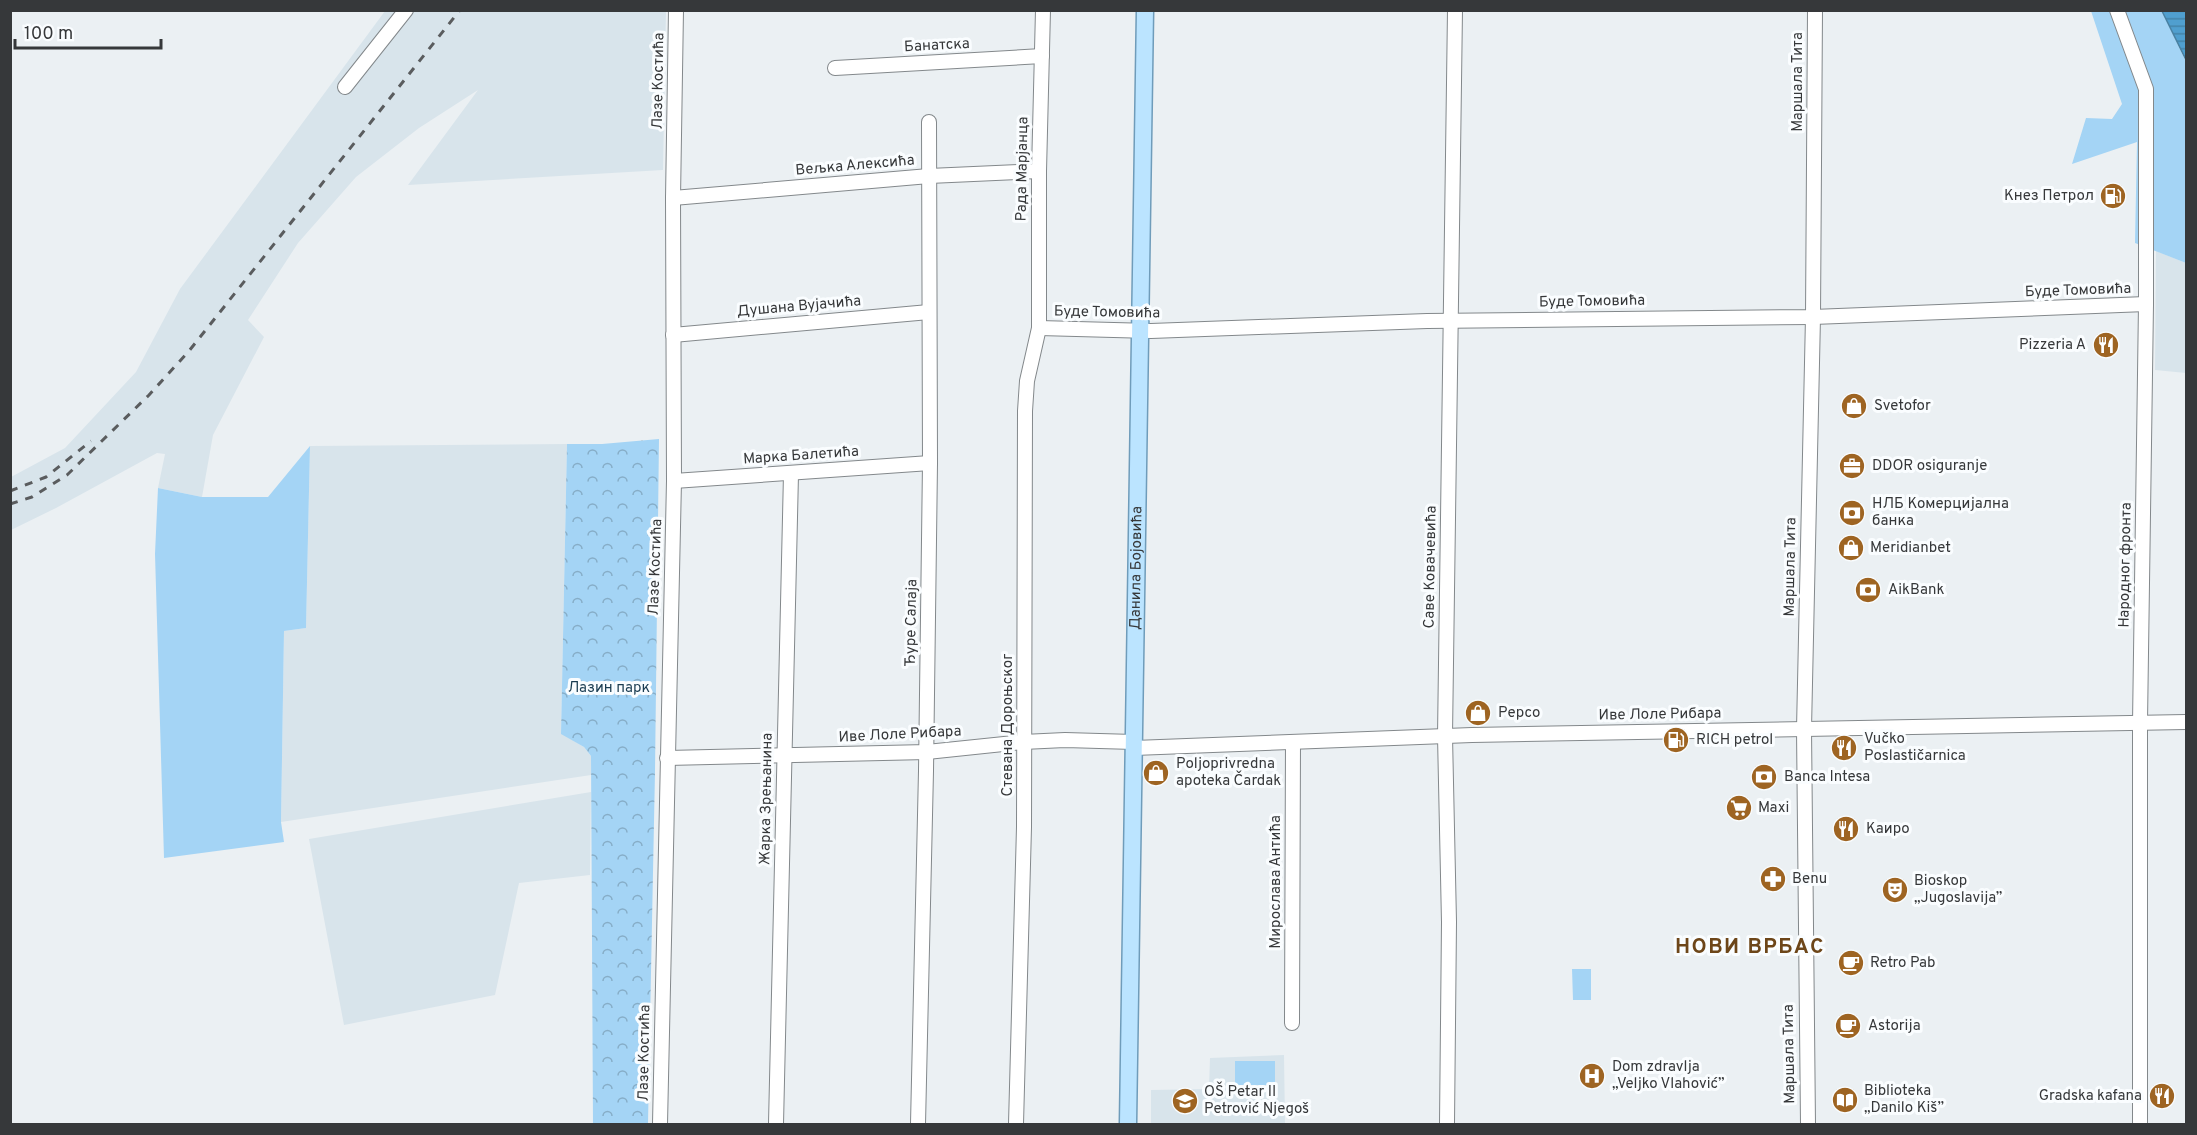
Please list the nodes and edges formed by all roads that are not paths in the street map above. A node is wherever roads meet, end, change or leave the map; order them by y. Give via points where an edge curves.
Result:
1 (406, 10) edge
2 (676, 10) edge
3 (1043, 10) edge
4 (1144, 10) edge
5 (1455, 10) edge
6 (1815, 10) edge
7 (2117, 10) edge
8 (1042, 56) junction
9 (835, 68) dead end
10 (345, 87) dead end
11 (929, 122) dead end
12 (1039, 171) junction
13 (929, 176) junction
14 (673, 198) junction
15 (2146, 304) junction
16 (929, 312) junction
17 (1814, 317) junction
18 (1452, 321) junction
19 (1039, 328) junction
20 (1140, 332) junction
21 (673, 335) junction
22 (930, 463) junction
23 (791, 474) junction
24 (674, 482) junction
25 (2187, 722) edge
26 (2140, 723) junction
27 (1804, 729) junction
28 (1445, 736) junction
29 (1023, 742) junction
30 (1293, 742) junction
31 (1134, 745) junction
32 (927, 752) junction
33 (784, 757) junction
34 (667, 759) junction
35 (1293, 1023) dead end
36 (660, 1125) edge
37 (776, 1125) edge
38 (918, 1125) edge
39 (1017, 1125) edge
40 (1128, 1125) edge
41 (1447, 1125) edge
42 (1808, 1125) edge
43 (2140, 1125) edge

1 - 10 street
2 - 14 street, Лазе Костића
3 - 8 street, Рада Марјанца
4 - 20 main road, Данила Бојовића
5 - 18 street, Саве Ковачевића
6 - 17 street, Маршала Тита
7 - 15 street, Народног фронта via 2146,89
8 - 9 street, Банатска
8 - 12 street, Рада Марјанца
11 - 13 street, Ђуре Салаја
12 - 13 street, Вељка Алексића
12 - 19 street, Рада Марјанца
13 - 14 street, Вељка Алексића
13 - 16 street, Ђуре Салаја
14 - 21 street, Лазе Костића
15 - 17 street, Буде Томовића
15 - 26 street, Народног фронта
16 - 21 street, Душана Вујачића
16 - 22 street, Ђуре Салаја
17 - 18 street, Буде Томовића
17 - 27 street, Маршала Тита
18 - 20 street, Буде Томовића
18 - 28 street, Саве Ковачевића
19 - 20 street, Буде Томовића
19 - 29 street, Стевана Дороњског via 1027,381 1025,411
20 - 31 main road, Данила Бојовића
21 - 24 street, Лазе Костића
22 - 23 street, Марка Балетића
22 - 32 street, Ђуре Салаја
23 - 24 street, Марка Балетића
23 - 33 street, Жарка Зрењанина
24 - 34 street, Лазе Костића
25 - 26 street, Иве Лоле Рибара
26 - 27 street, Иве Лоле Рибара
26 - 43 street, Народног фронта
27 - 28 street, Иве Лоле Рибара
27 - 42 street, Маршала Тита
28 - 30 street, Иве Лоле Рибара
28 - 41 street, Саве Ковачевића via 1449,922
29 - 31 street, Иве Лоле Рибара via 1065,740
29 - 32 street, Иве Лоле Рибара
29 - 39 street, Стевана Дороњског
30 - 31 street, Иве Лоле Рибара
30 - 35 street, Мирослава Антића
31 - 40 main road, Данила Бојовића
32 - 33 street, Иве Лоле Рибара
32 - 38 street, Ђуре Салаја
33 - 34 street, Иве Лоле Рибара
33 - 37 street, Жарка Зрењанина
34 - 36 street, Лазе Костића

